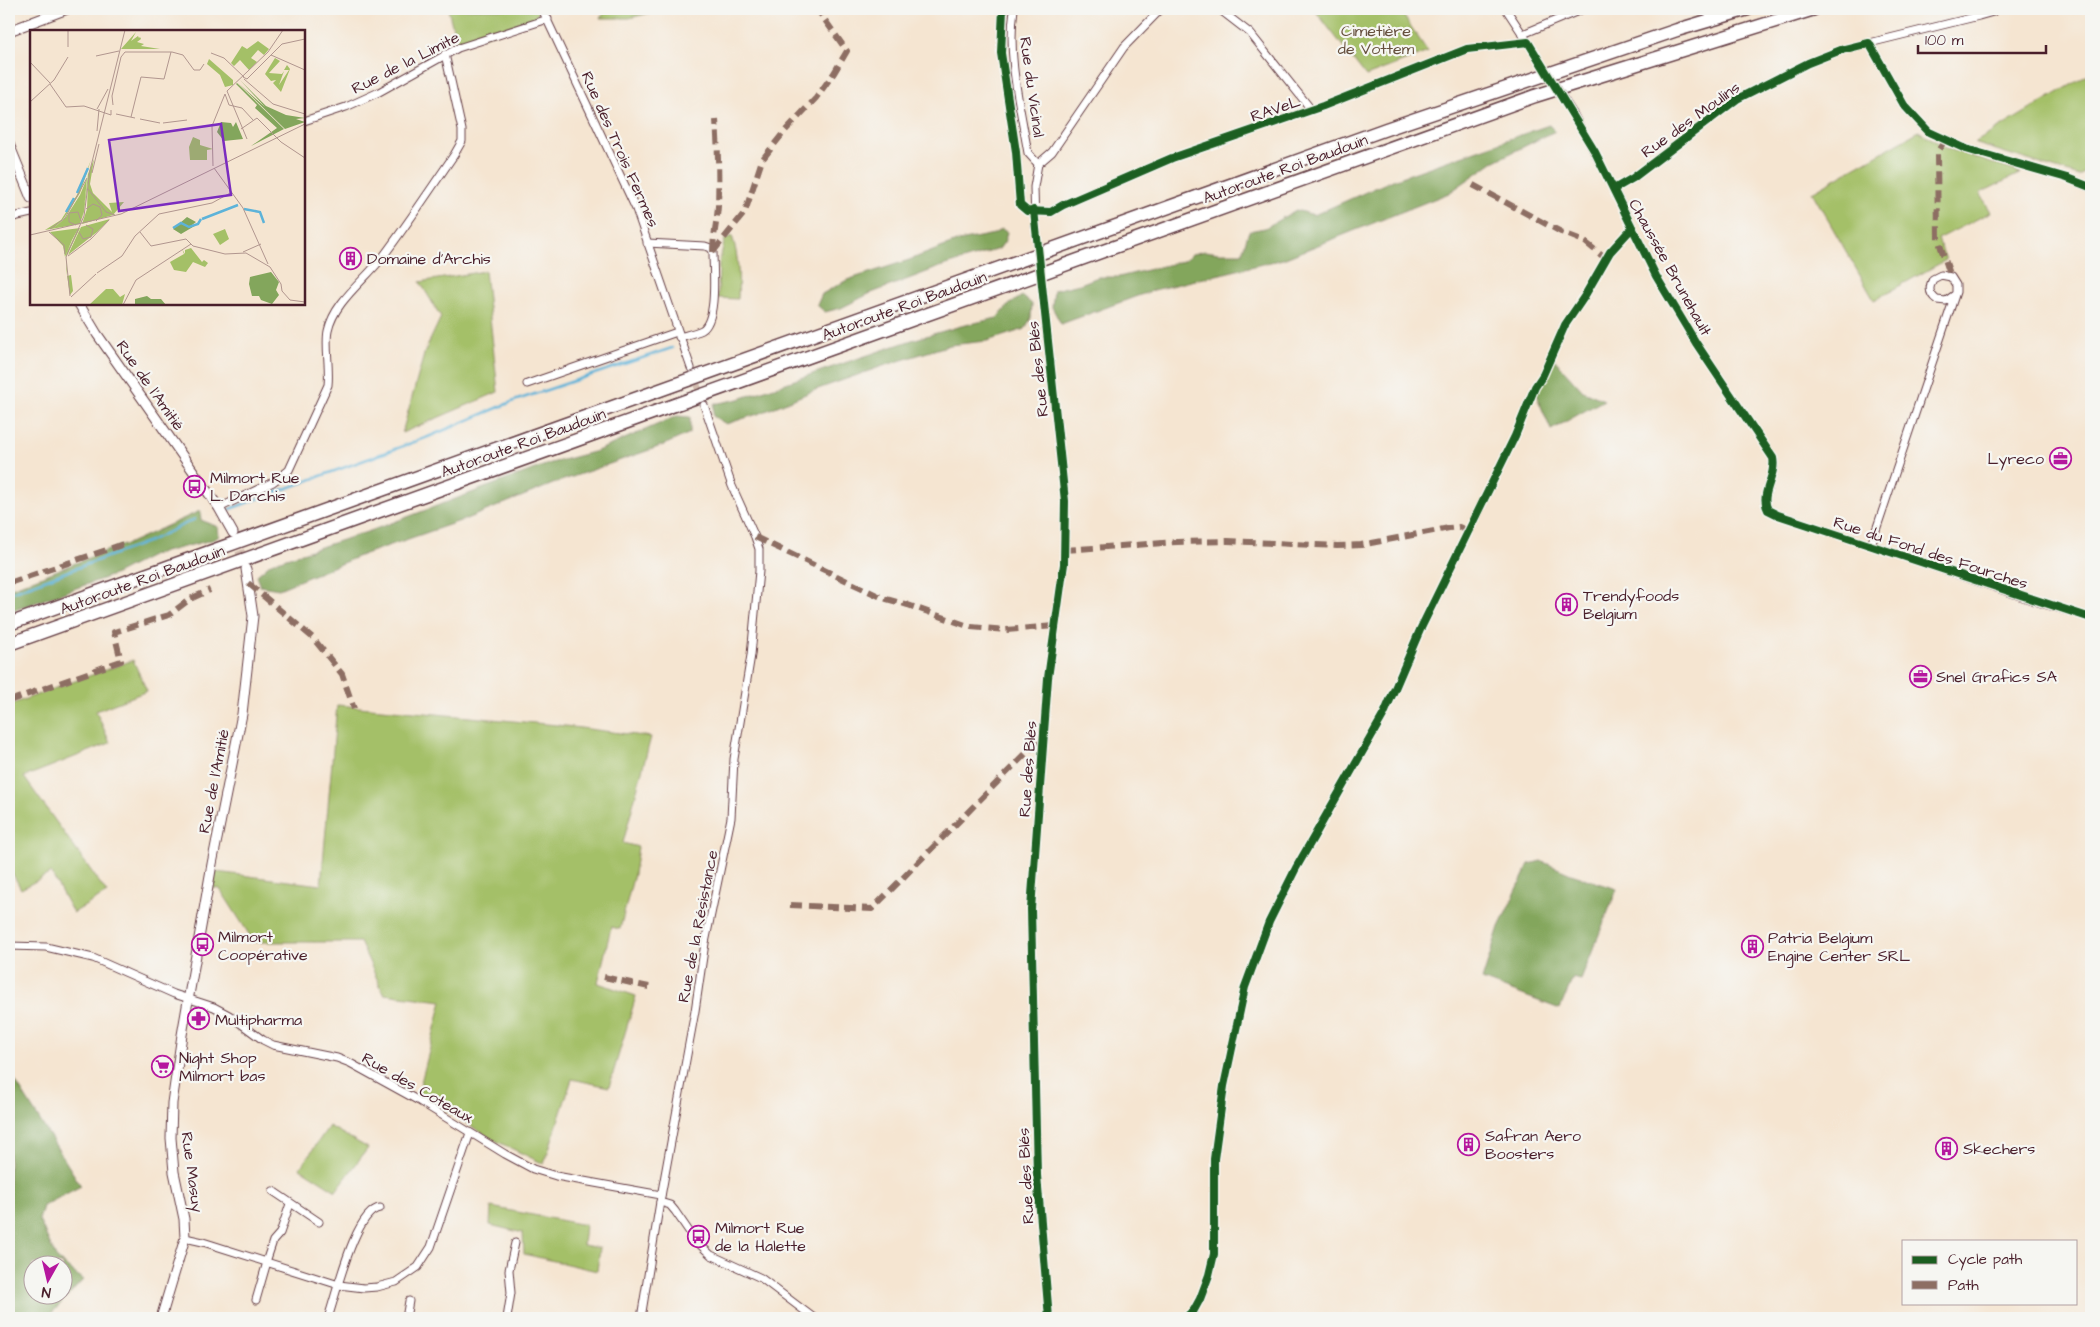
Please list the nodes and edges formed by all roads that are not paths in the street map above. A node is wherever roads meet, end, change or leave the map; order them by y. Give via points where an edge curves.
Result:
1 (67, 9) edge
2 (542, 9) edge
3 (1014, 9) edge
4 (1161, 9) edge
5 (1219, 9) edge
6 (1506, 9) edge
7 (1583, 9) edge
8 (1748, 9) edge
9 (1814, 9) edge
10 (1994, 9) edge
11 (548, 19) junction
12 (9, 31) edge
13 (1523, 34) junction
14 (1869, 43) junction
15 (445, 54) junction
16 (1310, 108) dead end
17 (305, 122) edge
18 (9, 144) edge
19 (1038, 164) junction
20 (2091, 188) edge
21 (1614, 190) junction
22 (30, 196) edge
23 (30, 213) edge
24 (9, 218) edge
25 (647, 243) junction
26 (1954, 296) dead end
27 (79, 305) edge
28 (678, 335) junction
29 (691, 368) tunnel mouth
30 (527, 384) dead end
31 (704, 405) tunnel mouth
32 (1738, 406) dead end
33 (1773, 458) dead end
34 (219, 508) junction
35 (233, 533) tunnel mouth
36 (1871, 545) junction
37 (246, 569) tunnel mouth
38 (2091, 618) edge
39 (9, 624) edge
40 (9, 644) edge
41 (9, 946) edge
42 (188, 998) junction
43 (470, 1132) junction
44 (273, 1191) dead end
45 (661, 1198) junction
46 (290, 1204) junction
47 (380, 1208) dead end
48 (319, 1222) dead end
49 (185, 1238) junction
50 (515, 1243) dead end
51 (267, 1262) junction
52 (339, 1285) junction
53 (256, 1300) dead end
54 (409, 1301) dead end
55 (162, 1318) edge
56 (328, 1318) edge
57 (406, 1318) edge
58 (507, 1318) edge
59 (642, 1318) edge
60 (814, 1318) edge
61 (1049, 1318) edge

1 - 12 street
2 - 11 street, Rue des Trois Fermes
3 - 19 street, Rue du Vicinal via 1013,59 1028,153
4 - 19 street via 1124,47 1052,152
5 - 16 street via 1250,33
6 - 13 street, Chaussée Brunehault
7 - 13 street
8 - 39 highway, Autoroute Roi Baudouin via 1676,30 1386,129
9 - 40 highway, Autoroute Roi Baudouin via 1535,96
10 - 14 street, Rue des Moulins via 1993,12
11 - 15 street, Rue de la Limite
11 - 25 street, Rue des Trois Fermes via 636,209
13 - 21 street, Chaussée Brunehault, bridge via 1574,115
14 - 20 street via 1904,105 1929,132 1966,149
14 - 21 street, Rue des Moulins via 1808,63 1737,99
15 - 17 street, Rue de la Limite via 379,92
15 - 34 street via 462,141 380,260 332,319 327,333 328,385 289,470 280,478
18 - 22 street
19 - 61 street, Rue des Blés, bridge via 1034,187 1035,225 1065,501 1064,564 1048,678 1031,909 1037,1175
21 - 32 street, Chaussée Brunehault via 1656,276
23 - 24 street
25 - 28 street, Rue des Trois Fermes
25 - 28 street via 706,246 714,252 713,303 709,322 703,330
26 - 36 street, Rue du Fond des Fourches
27 - 34 street, Rue de l'Amitié
28 - 29 street, Rue des Trois Fermes
28 - 30 street
31 - 45 street, Rue de la Résistance via 732,486 759,549 759,571 750,663 734,759 731,818 705,943 696,1011
33 - 36 street, Rue du Fond des Fourches via 1768,510
34 - 35 street, Rue de l'Amitié
36 - 38 street, Rue du Fond des Fourches
37 - 42 street, Rue de l'Amitié via 253,616 242,714
41 - 42 street, Rue des Coteaux via 46,947 76,953
42 - 43 street, Rue des Coteaux via 228,1015 273,1045 350,1063
42 - 49 street, Rue Masuy via 170,1138
43 - 45 street, Rue des Coteaux via 533,1169 638,1190
43 - 52 street via 433,1244 418,1267 396,1282 377,1287
44 - 46 street
45 - 59 street, Rue de la Résistance
45 - 60 street via 679,1215 695,1240 711,1256 761,1278
46 - 48 street
46 - 51 street
47 - 52 street via 370,1212 356,1232
49 - 51 street
49 - 55 street, Rue Masuy
50 - 58 street via 509,1270 511,1292
51 - 52 street
51 - 53 street
52 - 56 street
54 - 57 street

